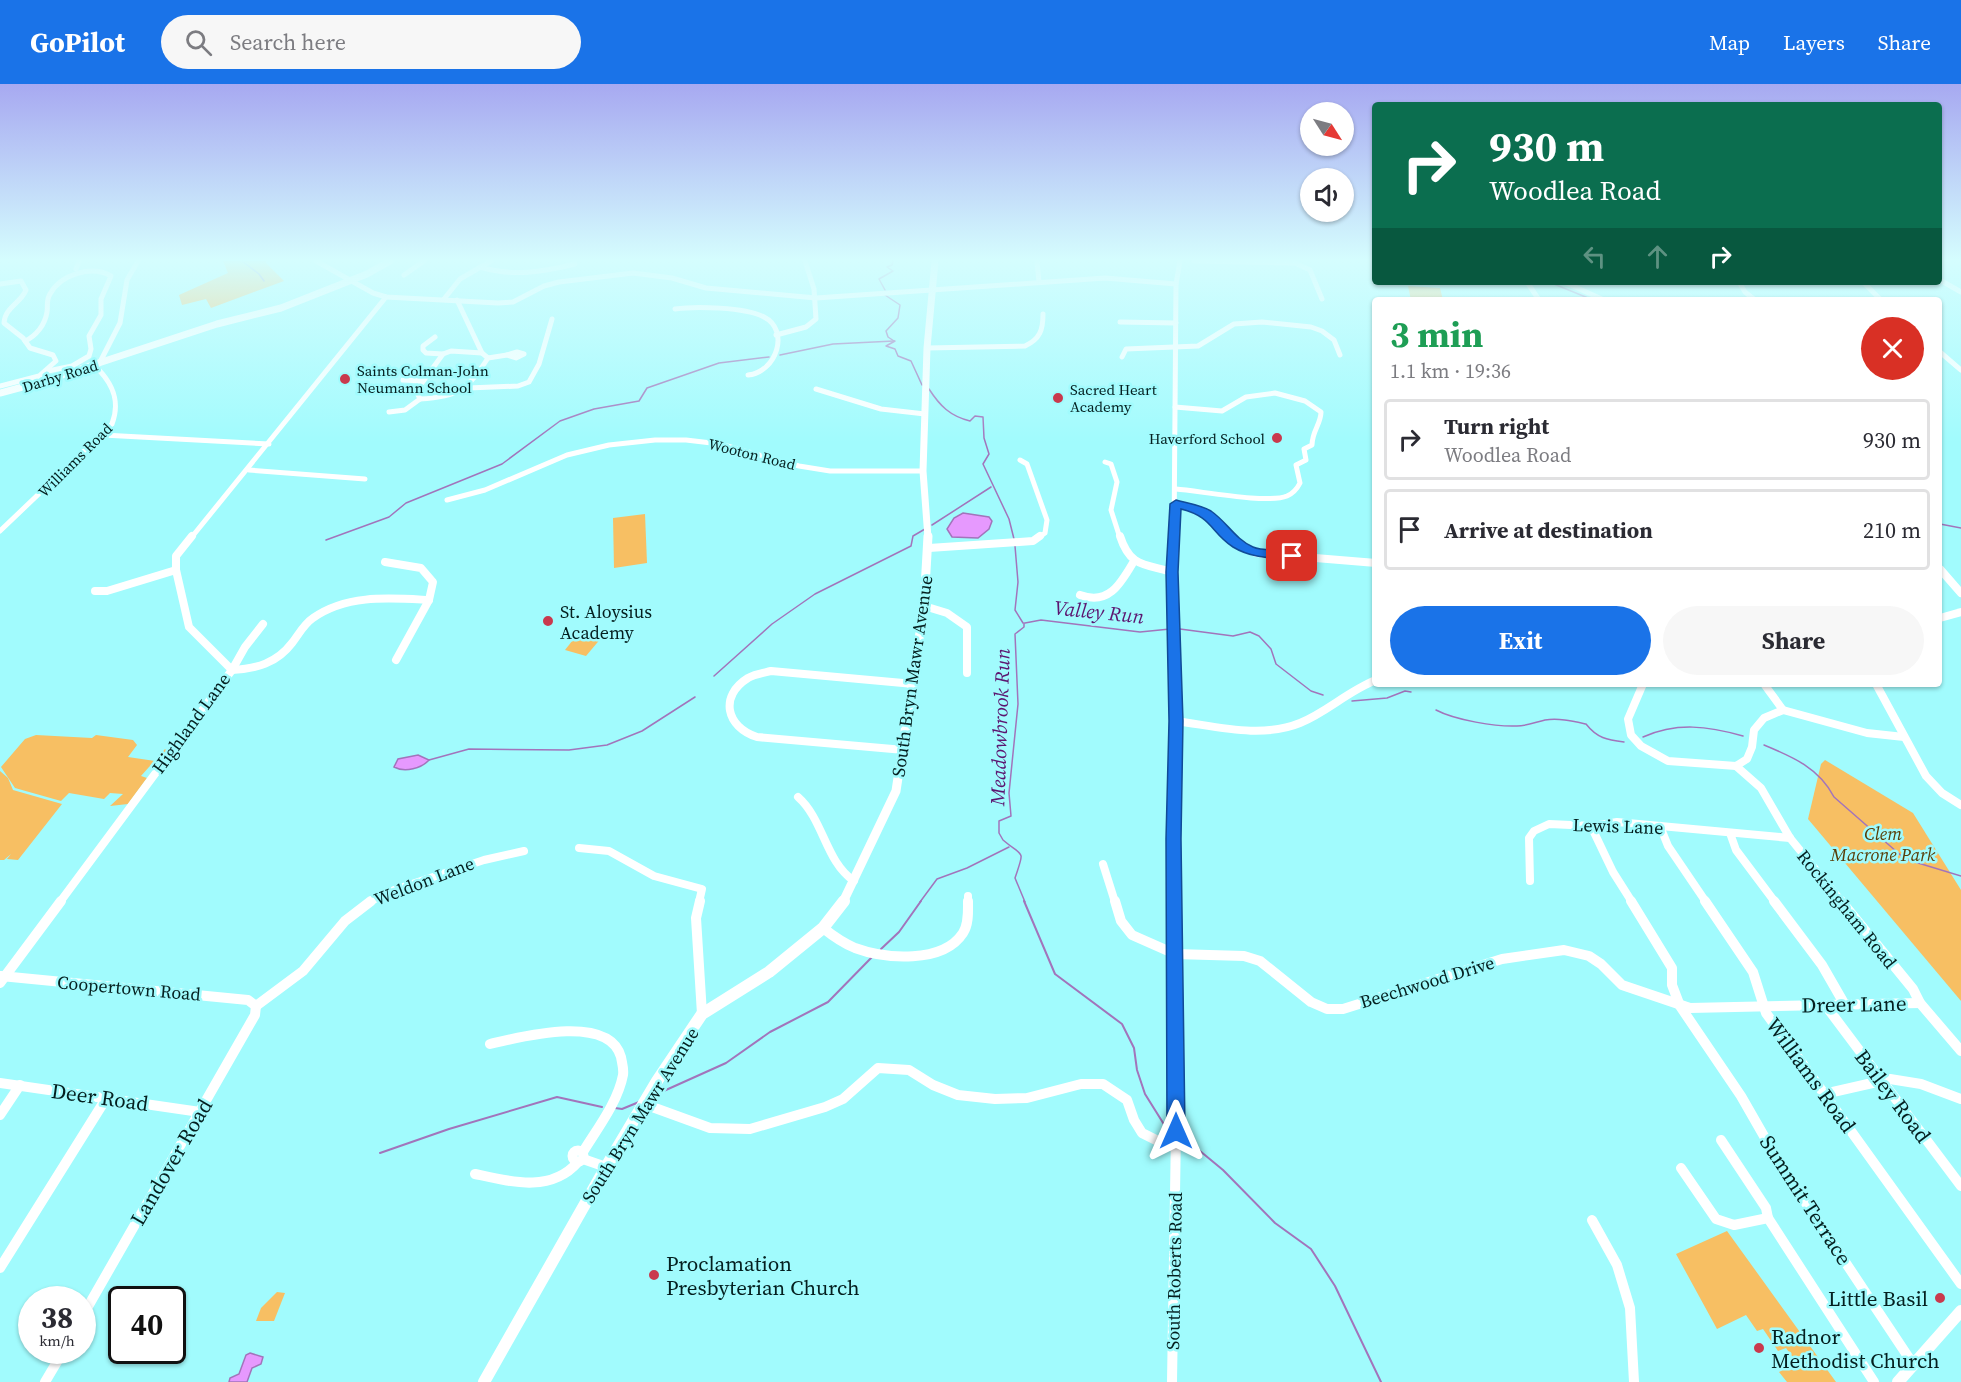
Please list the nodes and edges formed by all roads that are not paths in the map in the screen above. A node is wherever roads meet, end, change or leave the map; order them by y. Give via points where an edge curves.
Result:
1 (4, 322) edge
2 (43, 322) edge
3 (98, 322) edge
4 (118, 322) edge
5 (229, 322) edge
6 (366, 322) edge
7 (467, 322) edge
8 (551, 322) edge
9 (770, 322) edge
10 (813, 322) edge
11 (929, 322) edge
12 (1043, 322) edge
13 (1120, 322) dead end
14 (1176, 323) joint
15 (776, 334) junction
16 (435, 337) dead end
17 (25, 341) junction
18 (1177, 346) junction
19 (927, 348) junction
20 (482, 352) junction
21 (442, 354) junction
22 (1942, 354) edge
23 (507, 355) dead end
24 (1340, 355) dead end
25 (1122, 357) dead end
26 (488, 358) junction
27 (112, 359) junction
28 (99, 364) junction
29 (85, 368) junction
30 (1961, 370) edge
31 (48, 371) junction
32 (748, 375) dead end
33 (105, 376) junction
34 (403, 380) dead end
35 (423, 381) junction
36 (468, 388) junction
37 (816, 389) dead end
38 (1, 392) edge
39 (420, 399) junction
40 (1175, 407) junction
41 (389, 412) dead end
42 (926, 414) junction
43 (103, 435) junction
44 (269, 444) junction
45 (1020, 460) dead end
46 (1105, 462) dead end
47 (249, 470) junction
48 (923, 471) junction
49 (365, 479) dead end
50 (1176, 489) junction
51 (447, 500) dead end
52 (1176, 504) junction
53 (0, 531) edge
54 (929, 548) junction
55 (1134, 561) junction
56 (385, 562) dead end
57 (1372, 563) edge
58 (176, 570) junction
59 (1942, 571) edge
60 (1172, 572) junction
61 (95, 591) dead end
62 (1961, 592) edge
63 (1080, 595) dead end
64 (429, 600) junction
65 (924, 606) junction
66 (1961, 612) edge
67 (1942, 617) edge
68 (263, 624) dead end
69 (396, 660) dead end
70 (232, 670) junction
71 (967, 673) dead end
72 (1372, 681) edge
73 (914, 684) junction
74 (1642, 687) edge
75 (1766, 687) edge
76 (1878, 687) edge
77 (1783, 710) junction
78 (1176, 721) junction
79 (1904, 737) junction
80 (904, 750) junction
81 (1736, 766) junction
82 (798, 797) dead end
83 (1961, 804) edge
84 (1591, 826) junction
85 (1660, 826) junction
86 (1730, 833) junction
87 (1791, 838) junction
88 (579, 848) dead end
89 (524, 851) dead end
90 (1103, 864) dead end
91 (855, 881) junction
92 (1530, 881) dead end
93 (968, 896) dead end
94 (823, 928) junction
95 (1175, 954) junction
96 (1, 978) edge
97 (1920, 1002) junction
98 (1845, 1005) junction
99 (256, 1006) junction
100 (1680, 1006) junction
101 (1762, 1006) junction
102 (1827, 1006) junction
103 (702, 1014) junction
104 (490, 1044) dead end
105 (1961, 1051) edge
106 (1881, 1080) junction
107 (0, 1083) edge
108 (20, 1085) junction
109 (1824, 1094) junction
110 (107, 1098) junction
111 (1961, 1099) edge
112 (645, 1102) junction
113 (200, 1112) junction
114 (0, 1115) edge
115 (1721, 1140) dead end
116 (1175, 1147) junction
117 (581, 1158) junction
118 (606, 1167) junction
119 (1681, 1168) dead end
120 (475, 1174) dead end
121 (1961, 1186) edge
122 (1768, 1218) junction
123 (1592, 1220) dead end
124 (0, 1268) edge
125 (1961, 1284) edge
126 (96, 1293) edge
127 (1961, 1311) edge
128 (56, 1364) edge
129 (1913, 1364) junction
130 (45, 1382) edge
131 (484, 1382) edge
132 (1172, 1382) edge
133 (1634, 1382) edge
134 (1874, 1382) edge
135 (1898, 1382) edge

1 - 17 street
2 - 17 street via 37,334
3 - 31 street via 89,336 89,355 72,365
4 - 28 street
5 - 27 main road, Darby Road
6 - 44 street
7 - 20 street
8 - 36 street via 532,380 518,386
9 - 15 street
10 - 15 street
11 - 19 main road, South Bryn Mawr Avenue
12 - 19 street via 1042,334 1025,346
13 - 14 street
14 - 18 street, South Roberts Road
15 - 32 street via 779,348 770,365 763,372
16 - 21 street via 423,346 423,351
17 - 31 street via 31,350 55,357
18 - 24 street via 1209,343 1226,328 1245,322 1321,330 1332,336
18 - 25 street via 1126,349
18 - 40 street, South Roberts Road
19 - 42 main road, South Bryn Mawr Avenue
20 - 21 street
20 - 26 street
21 - 35 street
22 - 30 street
23 - 26 street
26 - 36 street
27 - 28 main road, Darby Road
27 - 33 street via 104,365
28 - 29 main road, Darby Road
29 - 33 street via 98,369
29 - 38 main road, Darby Road
31 - 38 street
33 - 43 street, Williams Road via 118,404 117,415
34 - 35 street
35 - 39 street via 416,391
36 - 39 street via 444,398
37 - 42 street via 881,409
39 - 41 street via 405,410
40 - 50 street, South Roberts Road
40 - 50 street via 1222,411 1245,397 1270,393 1309,402 1321,412 1312,433 1312,445 1304,449 1306,460 1296,465 1299,486 1288,495 1254,498
42 - 48 main road, South Bryn Mawr Avenue
43 - 44 street
43 - 53 street, Williams Road
44 - 47 street
45 - 54 street via 1027,464 1047,520 1043,535 1026,542
46 - 55 street via 1111,464 1117,482 1111,510 1125,553
47 - 49 street
47 - 58 street via 187,540 176,556
48 - 51 street, Wooton Road via 830,471 720,444 655,440 567,455 484,490
48 - 54 main road, South Bryn Mawr Avenue
50 - 52 street, South Roberts Road
52 - 57 street via 1201,510 1236,543 1256,553
52 - 60 street, South Roberts Road
54 - 65 main road, South Bryn Mawr Avenue
55 - 60 street
55 - 63 street via 1116,589 1106,596 1087,599
56 - 64 street via 426,572 433,582
58 - 61 street via 107,591
58 - 70 street, Highland Lane via 189,627
59 - 62 street
60 - 78 street, South Roberts Road
64 - 69 street
64 - 70 street via 372,597 336,605 303,627 276,660 250,670
65 - 71 street via 945,610 967,627
65 - 73 main road, South Bryn Mawr Avenue
66 - 67 street
68 - 70 street
70 - 96 street, Highland Lane
72 - 78 street via 1349,690 1287,728 1270,731
73 - 80 main road, South Bryn Mawr Avenue
73 - 80 street via 771,671 745,679 729,704 730,718 740,731 757,737
74 - 81 street via 1628,718 1631,735 1641,746 1668,761
75 - 77 street
76 - 79 street
77 - 79 street via 1867,733
77 - 81 street via 1764,718 1754,730 1747,759
78 - 95 street, South Roberts Road
79 - 83 street via 1926,776 1942,793
80 - 91 main road, South Bryn Mawr Avenue via 896,791
81 - 87 street, Rockingham Road via 1761,788
82 - 91 street via 816,818 843,875
84 - 85 street, Lewis Lane via 1617,822
84 - 92 street, Lewis Lane via 1558,824 1532,832
84 - 100 street via 1613,872 1672,968 1672,985
85 - 86 street, Lewis Lane
85 - 101 street, Williams Road via 1668,846 1753,972
86 - 87 street, Lewis Lane
86 - 98 street via 1736,850 1822,965
87 - 97 street, Rockingham Road
88 - 103 street via 607,849 650,873 702,889 696,918
89 - 99 street, Weldon Lane via 479,860 381,894 348,918 301,974
90 - 95 street via 1121,921 1132,935
91 - 94 main road, South Bryn Mawr Avenue via 841,907
93 - 94 street via 964,931 941,951 921,956 858,949
94 - 103 main road, South Bryn Mawr Avenue via 769,972
95 - 100 street, Beechwood Drive via 1260,961 1311,1002 1327,1009 1343,1009 1502,959 1564,950 1589,956 1622,985
95 - 116 street, South Roberts Road
96 - 99 street, Coopertown Road via 248,1000
97 - 98 street, Dreer Lane
97 - 105 street, Rockingham Road
98 - 102 street, Dreer Lane
99 - 113 street, Landover Road via 255,1015
100 - 101 street, Dreer Lane
100 - 129 street, Summit Terrace
101 - 102 street, Dreer Lane
101 - 109 street, Williams Road
102 - 106 street, Bailey Road
103 - 112 main road, South Bryn Mawr Avenue
104 - 117 street via 559,1031 603,1036 614,1045 621,1057 622,1079
106 - 109 street
106 - 111 street via 1934,1087
106 - 121 street, Bailey Road
107 - 108 street, Deer Road
108 - 110 street, Deer Road
108 - 114 street
109 - 125 street, Williams Road
110 - 113 street, Deer Road
110 - 124 street
112 - 116 street via 710,1128 750,1129 843,1099 878,1068 909,1070 958,1095 994,1099 1027,1098 1081,1084 1102,1084 1127,1100 1135,1127 1153,1140
112 - 118 main road, South Bryn Mawr Avenue
113 - 126 street, Landover Road
115 - 122 street via 1766,1208
116 - 132 street, South Roberts Road
117 - 118 street
117 - 120 street via 571,1173 547,1183
118 - 131 main road, South Bryn Mawr Avenue
119 - 122 street via 1716,1219 1734,1225
122 - 134 street
123 - 133 street via 1617,1265 1630,1308
127 - 129 main road
128 - 130 street
129 - 135 main road

